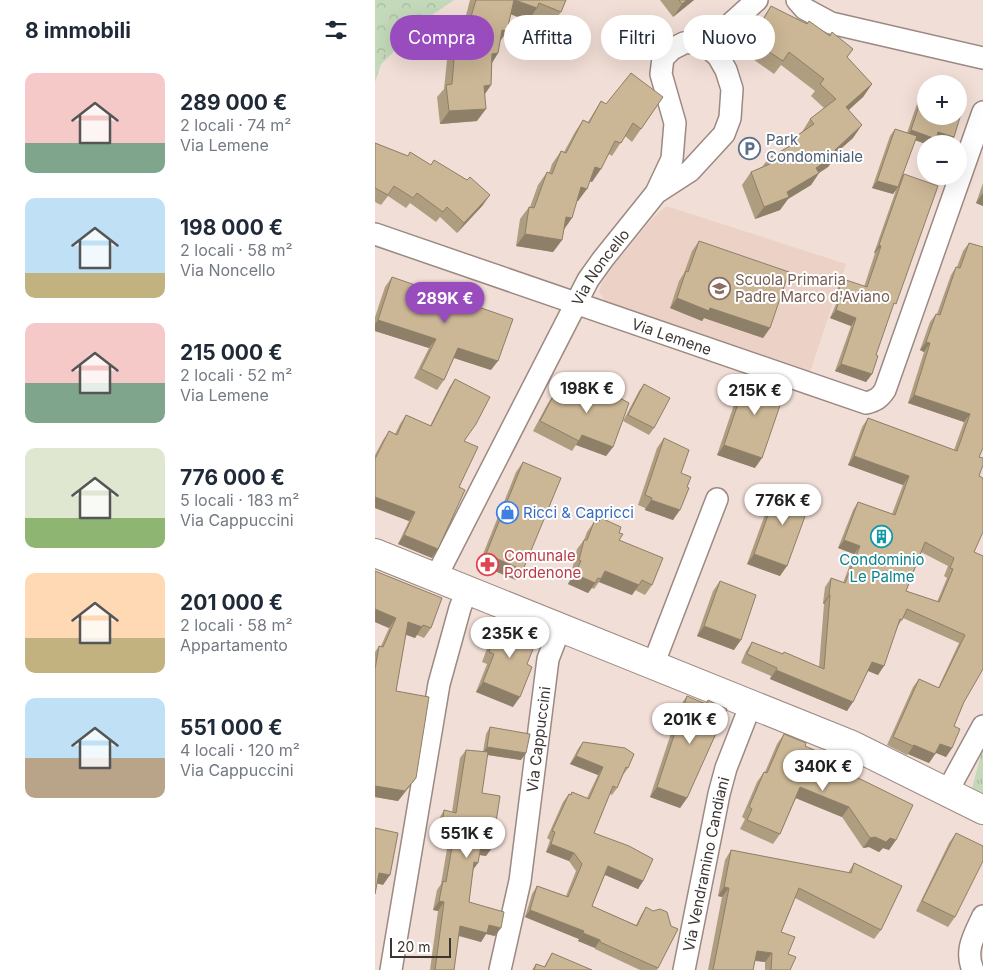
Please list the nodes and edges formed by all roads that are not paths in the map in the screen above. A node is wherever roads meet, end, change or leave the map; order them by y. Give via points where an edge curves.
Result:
1 (757, 0) edge
2 (797, 0) edge
3 (740, 15) edge
4 (683, 43) edge
5 (983, 58) edge
6 (721, 60) edge
7 (983, 112) edge
8 (656, 193) junction
9 (375, 234) edge
10 (576, 303) junction
11 (717, 499) dead end
12 (375, 553) edge
13 (436, 577) junction
14 (467, 590) junction
15 (560, 628) junction
16 (653, 665) junction
17 (751, 704) junction
18 (983, 726) edge
19 (947, 792) junction
20 (983, 810) edge
21 (983, 916) edge
22 (391, 970) edge
23 (501, 970) edge
24 (684, 970) edge
25 (973, 970) edge

1 - 3 street
2 - 5 street via 805,9 831,23
4 - 8 street, Via Noncello via 672,48 663,58 661,74 675,122 672,159
6 - 8 street via 732,89 730,118 724,134 690,171
7 - 10 street, Via Lemene via 885,390 875,401 866,403
8 - 10 street, Via Noncello via 603,259
9 - 10 street, Via Lemene
10 - 13 street, Via Noncello
11 - 16 street
12 - 13 main road
13 - 14 main road
14 - 15 main road
14 - 22 street via 439,684
15 - 16 main road
15 - 23 street, Via Cappuccini via 548,659 520,881
16 - 17 main road
17 - 19 main road via 852,745
17 - 24 street, Via Vendramino Candiani via 719,794
18 - 19 street
19 - 20 main road
21 - 25 street via 970,945

